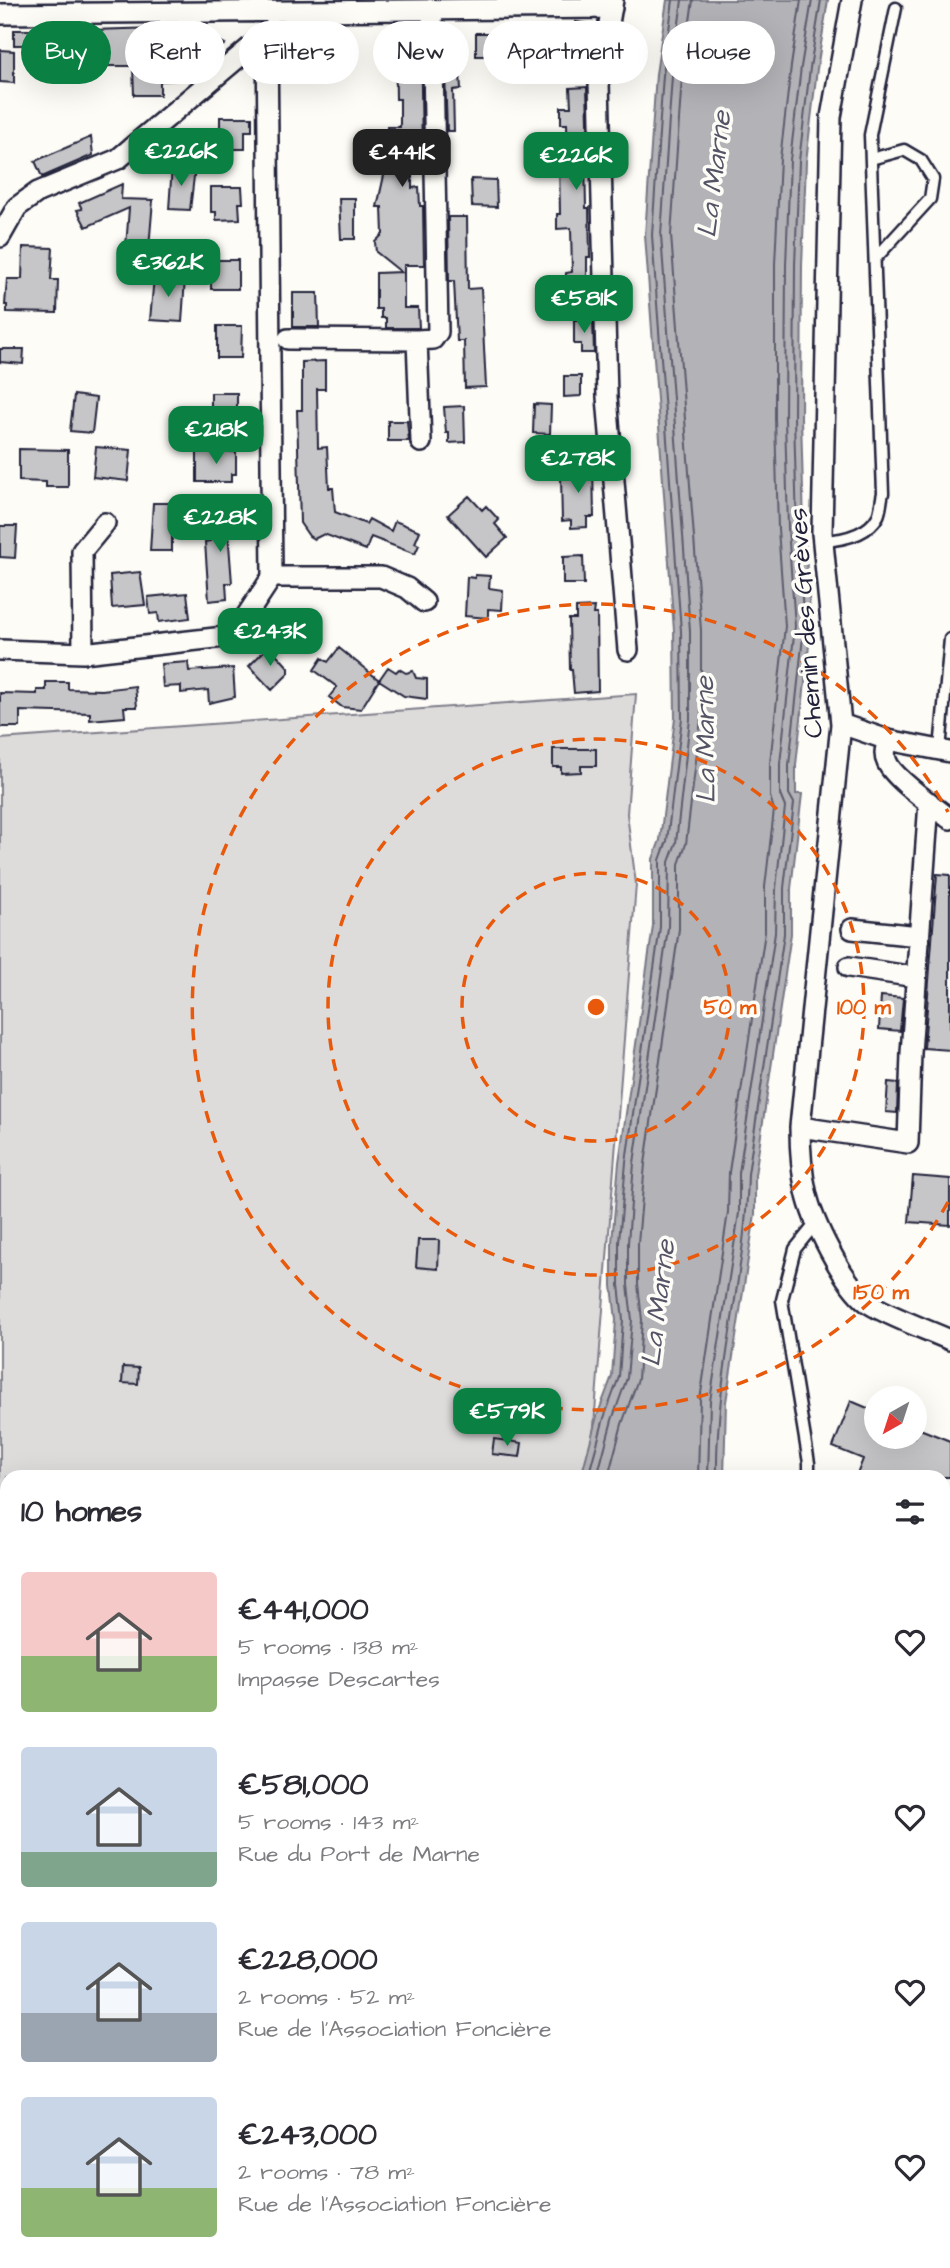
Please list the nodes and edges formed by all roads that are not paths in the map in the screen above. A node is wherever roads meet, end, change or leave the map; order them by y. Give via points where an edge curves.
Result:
1 (852, 0) edge
2 (552, 4) edge
3 (612, 4) edge
4 (896, 8) dead end
5 (432, 9) junction
6 (293, 11) junction
7 (0, 14) edge
8 (281, 21) edge
9 (239, 57) edge
10 (267, 84) edge
11 (871, 159) junction
12 (0, 237) edge
13 (875, 259) junction
14 (288, 339) dead end
15 (417, 341) junction
16 (421, 443) dead end
17 (105, 523) dead end
18 (822, 541) junction
19 (272, 577) junction
20 (424, 602) dead end
21 (950, 639) edge
22 (0, 650) edge
23 (628, 650) dead end
24 (83, 653) junction
25 (946, 718) edge
26 (841, 724) junction
27 (888, 740) junction
28 (945, 751) edge
29 (929, 803) junction
30 (950, 819) edge
31 (852, 929) dead end
32 (919, 936) junction
33 (849, 967) dead end
34 (916, 977) junction
35 (800, 1127) junction
36 (818, 1222) junction
37 (950, 1340) edge
38 (808, 1470) edge

1 - 18 street, Chemin des Grèves via 831,117
2 - 3 street
2 - 5 street
3 - 23 street via 599,82 601,178 607,397
4 - 11 lane via 870,135
5 - 6 street
5 - 15 street via 438,332 433,339
6 - 7 street
6 - 8 street
9 - 12 street via 118,159 38,192 17,206
10 - 19 street
11 - 13 lane
11 - 13 lane via 904,150 921,160 933,178 930,200
13 - 18 lane via 883,493 878,516 868,526 855,535
14 - 15 street
15 - 16 street
17 - 24 street via 82,551
18 - 26 street, Chemin des Grèves
19 - 20 street via 381,577 407,588
19 - 24 street via 233,636
21 - 25 lane
22 - 24 street
25 - 28 lane
26 - 27 street
26 - 35 street, Chemin des Grèves
27 - 28 street
27 - 29 street via 887,763
29 - 30 street
29 - 32 street
31 - 32 street
32 - 34 street
33 - 34 street
34 - 35 street via 908,1143
35 - 36 street, Chemin des Grèves via 806,1194
36 - 37 street, Chemin des Grèves via 853,1290 870,1304
36 - 38 lane via 795,1250 782,1300

